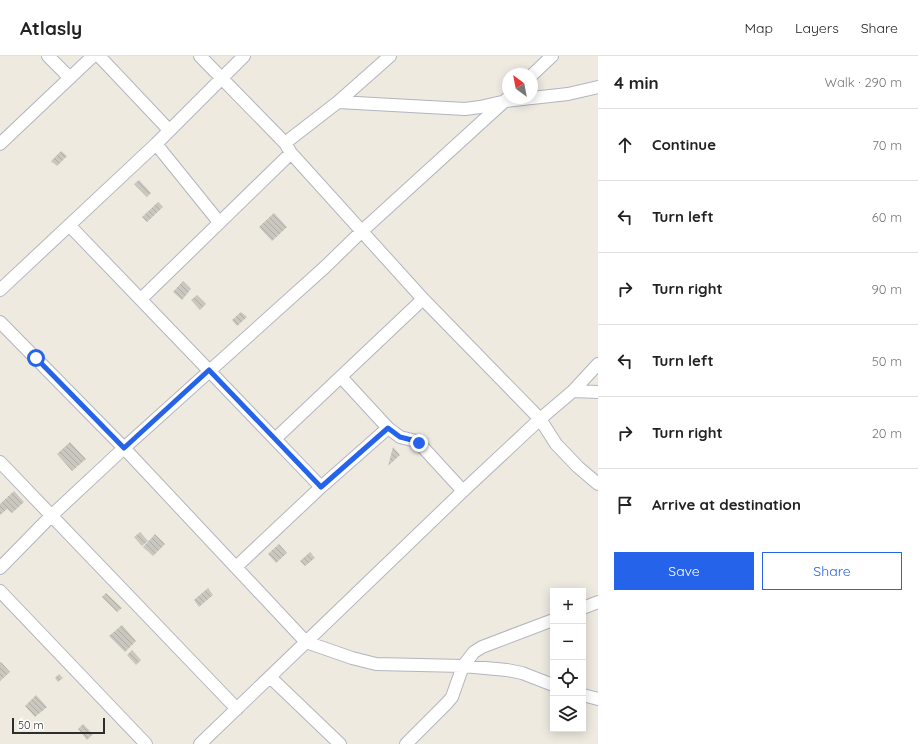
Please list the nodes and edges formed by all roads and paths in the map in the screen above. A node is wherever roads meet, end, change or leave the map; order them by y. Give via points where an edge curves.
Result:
1 (48, 56) edge
2 (93, 56) edge
3 (99, 56) edge
4 (200, 56) edge
5 (244, 56) edge
6 (390, 56) edge
7 (552, 56) edge
8 (538, 69) edge
9 (70, 78) junction
10 (222, 78) junction
11 (598, 87) edge
12 (538, 97) edge
13 (502, 100) edge
14 (338, 102) junction
15 (502, 104) edge
16 (169, 130) junction
17 (0, 144) edge
18 (156, 144) junction
19 (288, 148) junction
20 (219, 222) junction
21 (69, 225) junction
22 (362, 231) junction
23 (0, 290) edge
24 (141, 299) junction
25 (423, 299) junction
26 (0, 322) edge
27 (598, 364) edge
28 (209, 370) junction
29 (341, 376) junction
30 (573, 392) junction
31 (598, 392) edge
32 (540, 420) junction
33 (388, 428) junction
34 (275, 439) junction
35 (124, 448) junction
36 (0, 462) edge
37 (598, 484) edge
38 (321, 487) junction
39 (463, 491) junction
40 (51, 516) junction
41 (0, 568) edge
42 (236, 568) junction
43 (0, 591) edge
44 (598, 602) edge
45 (586, 607) edge
46 (550, 621) edge
47 (306, 642) junction
48 (464, 666) junction
49 (270, 676) junction
50 (550, 684) edge
51 (586, 697) edge
52 (598, 699) edge
53 (237, 709) junction
54 (146, 744) edge
55 (200, 744) edge
56 (340, 744) edge
57 (406, 744) edge

1 - 9 street
2 - 9 street
3 - 16 street
4 - 10 street
5 - 10 street
6 - 14 street
7 - 8 street
9 - 17 street
10 - 16 street
10 - 19 street
11 - 12 street
13 - 14 street via 465,109
14 - 19 street
15 - 22 street
16 - 18 street
18 - 20 street
18 - 21 street
19 - 20 street
19 - 22 street
20 - 24 street
21 - 23 street
21 - 24 street
22 - 25 street
22 - 28 street
24 - 28 street
25 - 29 street
25 - 32 street
26 - 35 street
27 - 30 street
28 - 34 street
28 - 35 street
29 - 33 street
29 - 34 street
30 - 31 street
30 - 32 street
32 - 37 street via 556,444
32 - 39 street
33 - 38 street
33 - 39 street via 400,437 419,443
34 - 38 street
35 - 40 street
35 - 42 street
36 - 40 street
38 - 42 street
39 - 47 street
40 - 41 street
40 - 53 street
42 - 47 street
43 - 54 street
44 - 45 street
46 - 48 street via 482,647 474,652
47 - 48 street via 376,664
47 - 49 street
48 - 50 street via 506,670
48 - 57 street via 452,697
49 - 53 street
49 - 56 street
51 - 52 street
53 - 55 street

